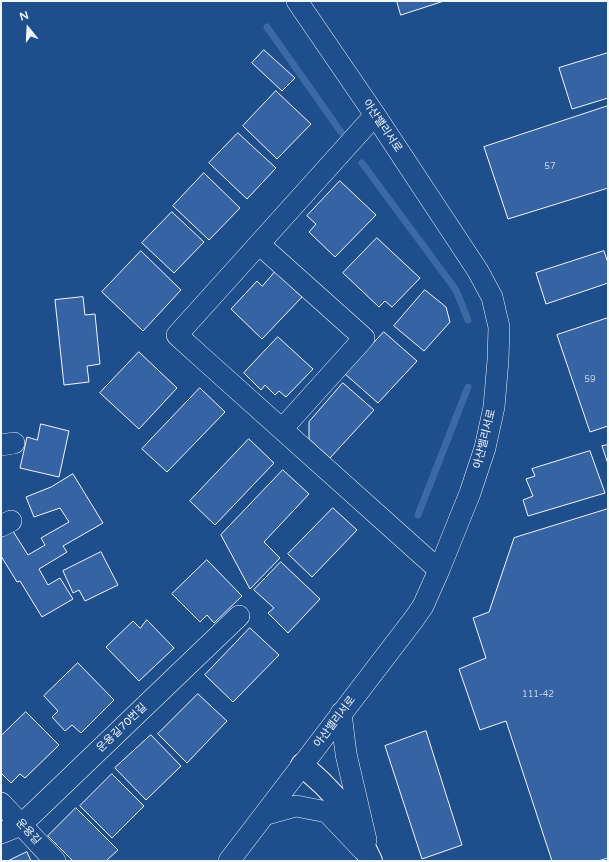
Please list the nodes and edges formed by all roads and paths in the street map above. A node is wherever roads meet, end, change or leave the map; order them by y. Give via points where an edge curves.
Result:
1 (297, 1) edge
2 (375, 115) junction
3 (259, 244) junction
4 (282, 429) junction
5 (439, 570) junction
6 (239, 616) dead end
7 (341, 713) junction
8 (302, 765) junction
9 (1, 803) edge
10 (264, 815) junction
11 (21, 825) junction
12 (1, 833) edge
13 (370, 859) edge
14 (55, 861) edge
15 (229, 861) edge

1 - 2 street, 아산밸리서로
2 - 3 street
2 - 5 street, 아산밸리서로 via 478,271 492,297 499,327 494,407 485,448
3 - 4 street via 177,335
3 - 4 street via 364,338
4 - 5 street
5 - 7 street, 아산밸리서로 via 423,606
6 - 11 street, 운용길70번길
7 - 8 street, 아산밸리서로
7 - 13 street via 346,754
8 - 10 street, 아산밸리서로
8 - 13 street via 346,807
9 - 11 street, 운용길
10 - 13 street via 296,806 327,812
10 - 15 street, 아산밸리서로
11 - 12 street, 운용길70번길
11 - 14 street, 운용길

